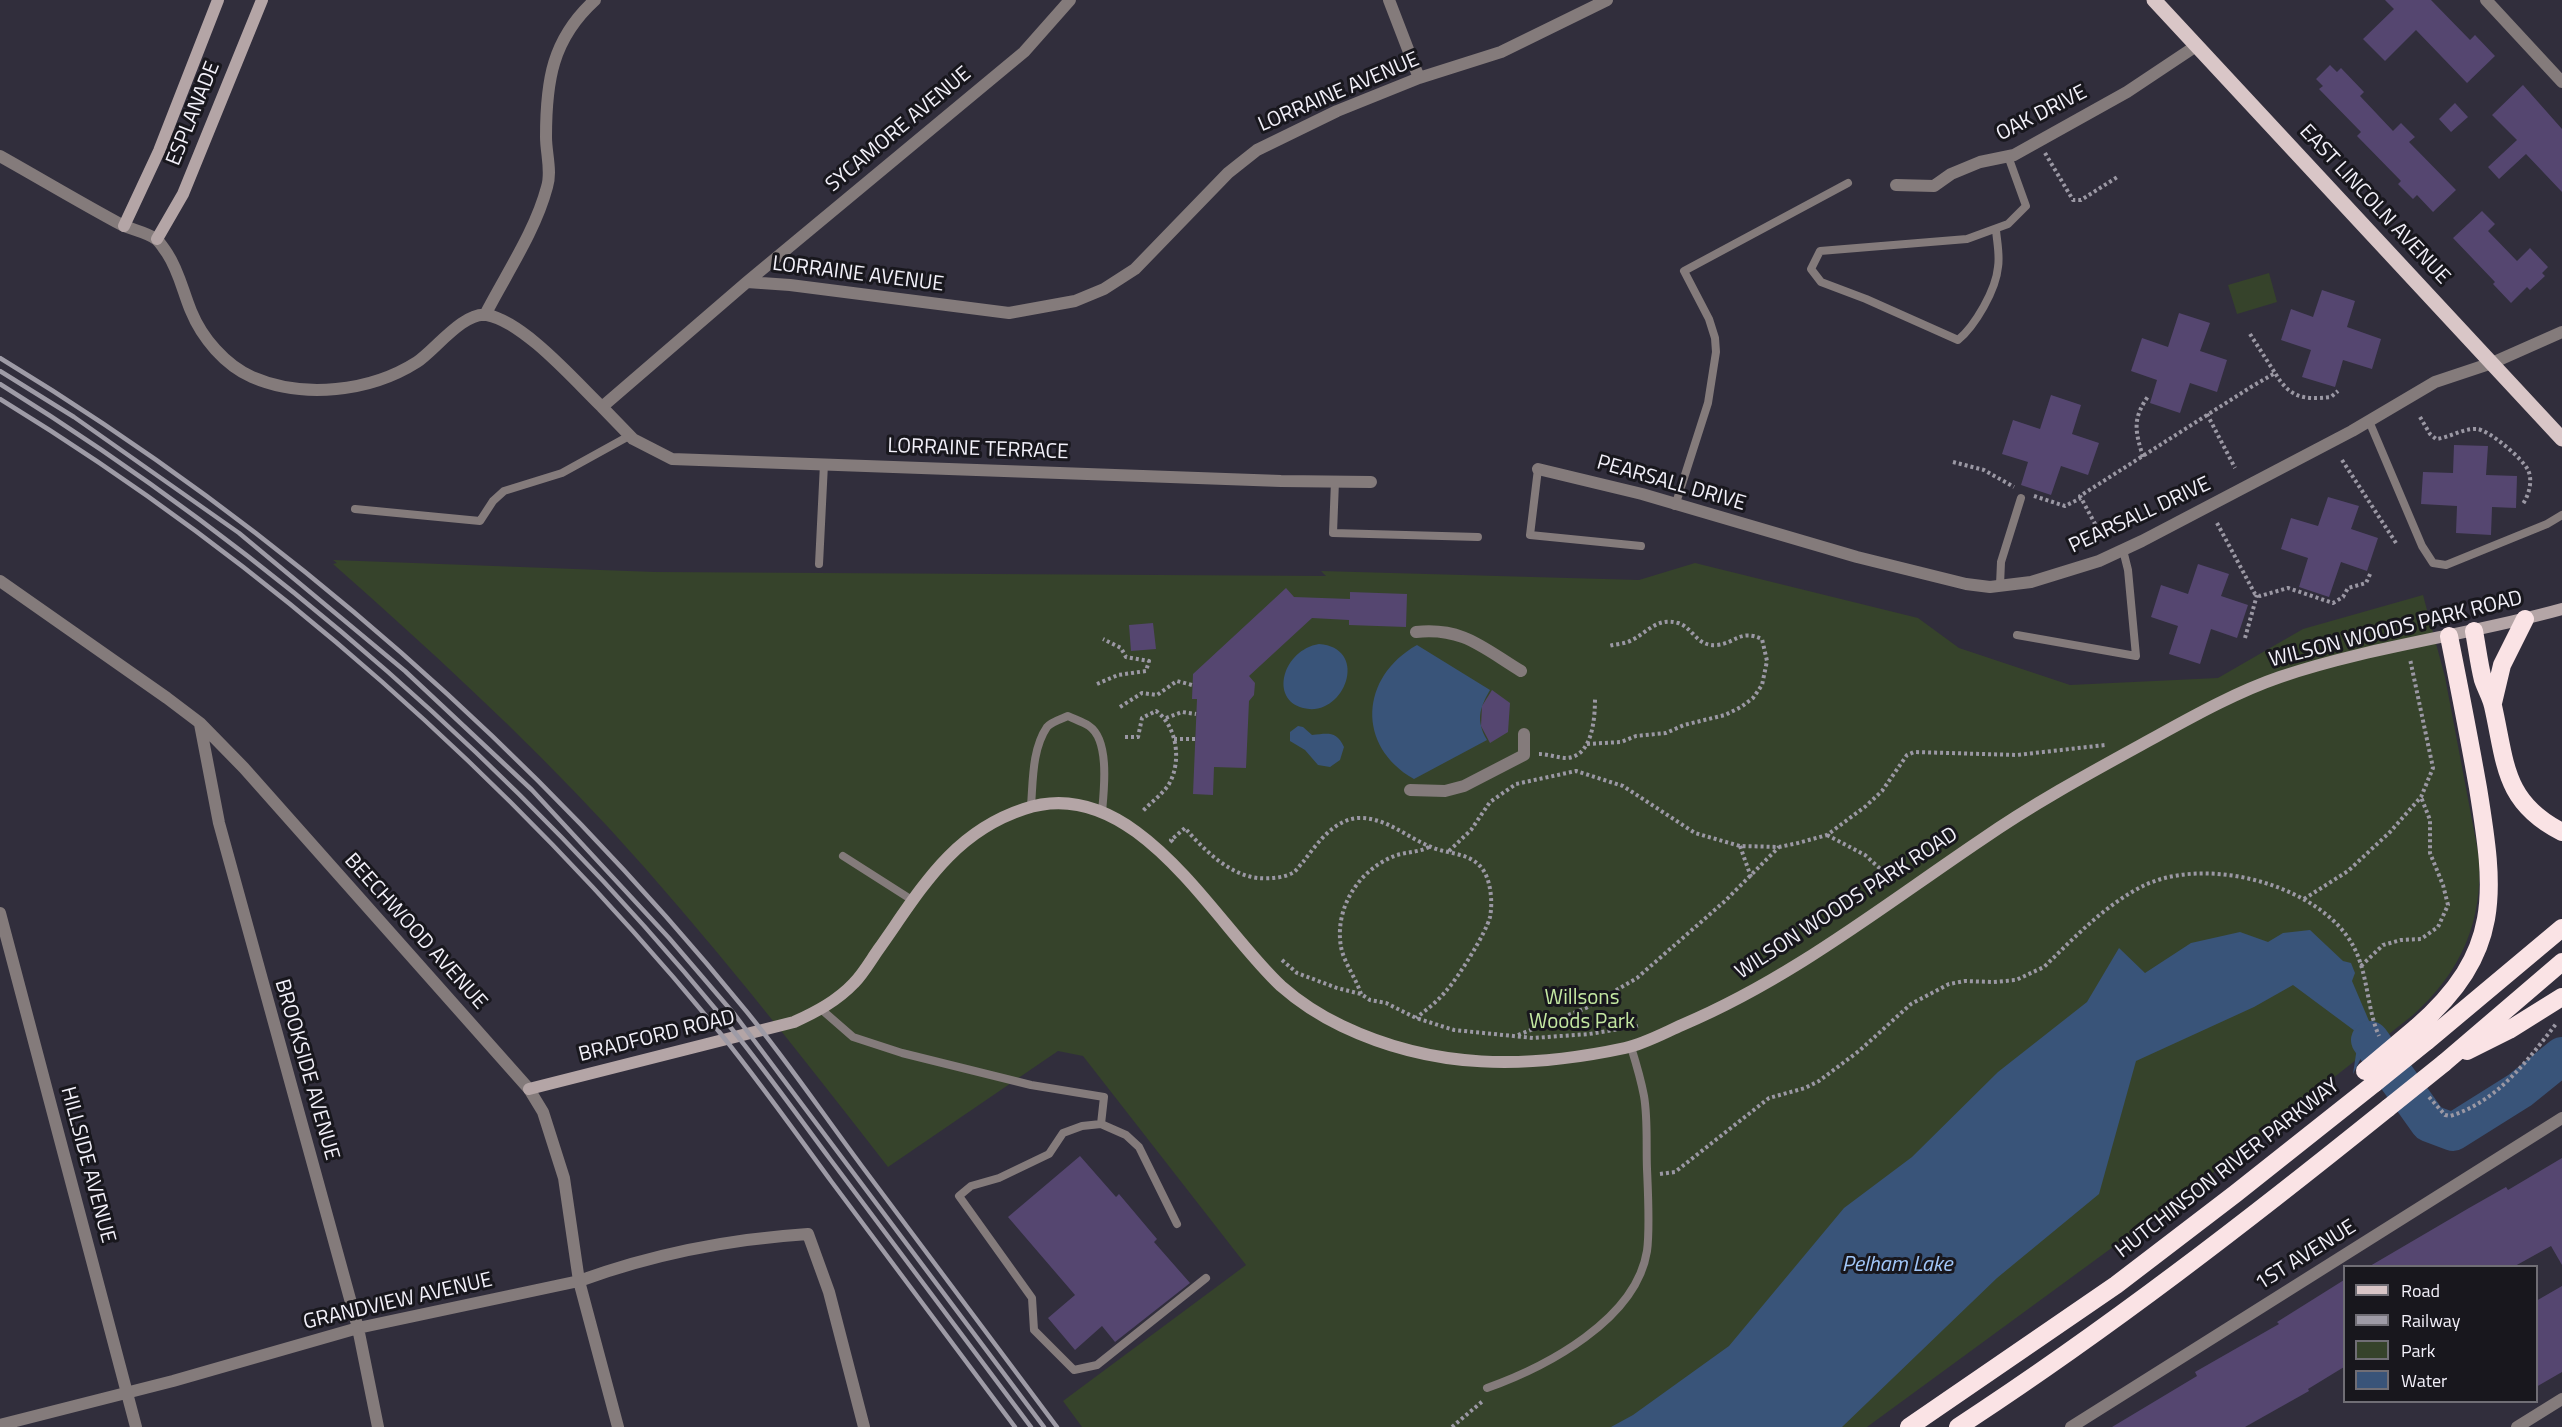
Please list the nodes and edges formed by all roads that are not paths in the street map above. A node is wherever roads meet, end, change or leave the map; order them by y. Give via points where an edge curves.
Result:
1 (218, 0) edge
2 (262, 0) edge
3 (595, 0) edge
4 (1070, 0) edge
5 (1389, 0) edge
6 (1607, 0) edge
7 (2154, 0) edge
8 (2486, 0) edge
9 (2196, 46) junction
10 (1419, 78) junction
11 (2562, 82) edge
12 (0, 156) edge
13 (2008, 156) junction
14 (1848, 183) dead end
15 (1896, 185) dead end
16 (124, 226) junction
17 (1996, 230) junction
18 (157, 239) junction
19 (747, 282) junction
20 (484, 315) junction
21 (2562, 332) edge
22 (2492, 363) junction
23 (602, 407) junction
24 (2369, 421) junction
25 (629, 436) junction
26 (2562, 439) edge
27 (824, 464) junction
28 (1538, 469) joint
29 (1335, 481) junction
30 (1371, 482) dead end
31 (2020, 498) dead end
32 (1675, 506) junction
33 (355, 509) dead end
34 (2562, 515) edge
35 (1478, 537) dead end
36 (1641, 546) dead end
37 (2123, 550) junction
38 (819, 564) dead end
39 (0, 582) edge
40 (2000, 585) junction
41 (2562, 609) edge
42 (2524, 619) junction
43 (2474, 631) junction
44 (1416, 632) dead end
45 (2017, 634) dead end
46 (2449, 636) junction
47 (1521, 671) dead end
48 (2493, 703) junction
49 (200, 723) junction
50 (1524, 734) dead end
51 (1410, 790) dead end
52 (1031, 806) junction
53 (1102, 812) junction
54 (2562, 832) edge
55 (843, 855) dead end
56 (912, 900) junction
57 (0, 913) edge
58 (2562, 928) edge
59 (2562, 962) edge
60 (2562, 997) edge
61 (822, 1010) junction
62 (794, 1022) joint
63 (2422, 1035) junction
64 (1631, 1047) junction
65 (2444, 1063) junction
66 (529, 1089) junction
67 (2562, 1118) edge
68 (1101, 1124) junction
69 (1177, 1224) dead end
70 (1206, 1278) dead end
71 (579, 1281) junction
72 (358, 1328) junction
73 (1487, 1388) road end
74 (127, 1392) junction
75 (2562, 1399) edge
76 (0, 1425) edge
77 (136, 1427) edge
78 (378, 1427) edge
79 (618, 1427) edge
80 (864, 1427) edge
81 (1909, 1427) edge
82 (1958, 1427) edge
83 (2071, 1427) edge
84 (2517, 1427) edge

1 - 16 street, ESPLANADE via 159,151
2 - 18 street, ESPLANADE via 183,194
3 - 20 street via 558,47 551,69 548,184 540,209
4 - 19 street, SYCAMORE AVENUE via 1024,52
5 - 10 street
6 - 10 street, LORRAINE AVENUE via 1501,52
7 - 9 main road, EAST LINCOLN AVENUE
8 - 11 street
9 - 13 street, OAK DRIVE via 2127,92
9 - 22 main road, EAST LINCOLN AVENUE
10 - 19 street, LORRAINE AVENUE via 1337,111 1257,150 1228,174 1136,269 1075,301 1009,313
12 - 16 street
13 - 15 street, OAK DRIVE via 1980,162 1934,186
13 - 17 lane via 2026,206
14 - 32 lane via 1684,271 1709,319 1716,352 1708,403
16 - 18 street
17 - 17 lane via 1967,239 1821,250 1811,269 1821,282 1958,340 1970,331 1985,305 1998,269
18 - 20 street via 175,265 204,335 223,357 251,376 300,390 347,388 387,378 418,361 470,318
19 - 23 street, LORRAINE AVENUE
20 - 23 street via 508,322
21 - 22 street, PEARSALL DRIVE
22 - 24 street, PEARSALL DRIVE via 2435,382
22 - 26 main road, EAST LINCOLN AVENUE
23 - 25 street, LORRAINE TERRACE
24 - 34 lane via 2422,546 2433,563 2446,565
24 - 37 street, PEARSALL DRIVE
25 - 27 street, LORRAINE TERRACE via 672,459
25 - 33 lane via 562,473 504,491 480,521
27 - 29 street, LORRAINE TERRACE
27 - 38 lane
28 - 32 street, PEARSALL DRIVE
28 - 36 lane via 1530,536
29 - 30 street, LORRAINE TERRACE
29 - 35 lane via 1333,533
31 - 40 lane via 2001,562
32 - 40 street, PEARSALL DRIVE via 1966,584
37 - 40 street, PEARSALL DRIVE via 2067,572
37 - 45 lane via 2136,657
39 - 49 street, BEECHWOOD AVENUE
41 - 42 street, WILSON WOODS PARK ROAD
42 - 43 street, WILSON WOODS PARK ROAD
42 - 48 highway via 2502,665
43 - 46 street, WILSON WOODS PARK ROAD
43 - 48 highway via 2483,681
44 - 47 street via 1436,630 1467,637
46 - 63 highway via 2488,850 2491,891 2485,925 2471,963
46 - 64 street, WILSON WOODS PARK ROAD via 2259,684 2120,757 1985,837 1805,961 1731,1003
48 - 54 highway via 2502,757 2513,789 2529,810
49 - 66 street, BEECHWOOD AVENUE
49 - 72 street, BROOKSIDE AVENUE via 228,857
50 - 51 street via 1524,755 1464,786 1445,791
52 - 53 street, WILSON WOODS PARK ROAD via 1066,805
52 - 53 lane via 1038,746 1048,726 1068,716 1091,727 1101,747 1105,780
52 - 56 street, WILSON WOODS PARK ROAD via 984,828 958,846
53 - 64 street, WILSON WOODS PARK ROAD via 1120,820 1157,849 1282,987 1339,1024 1401,1049 1468,1062 1543,1062
55 - 56 lane
56 - 61 street, WILSON WOODS PARK ROAD via 855,983
57 - 74 street, HILLSIDE AVENUE
58 - 63 highway, HUTCHINSON RIVER PARKWAY
59 - 65 highway
60 - 65 highway
61 - 62 street, WILSON WOODS PARK ROAD
61 - 68 lane via 853,1037 902,1053 1031,1085 1104,1097
62 - 66 street, BRADFORD ROAD
63 - 81 highway, HUTCHINSON RIVER PARKWAY, bridge via 2370,1077 2315,1131 2116,1285
64 - 73 lane via 1644,1098 1647,1174 1647,1251 1639,1278 1617,1308 1562,1354
65 - 82 highway, bridge via 2163,1284
66 - 71 street, BEECHWOOD AVENUE via 543,1112 564,1178
67 - 83 street, 1ST AVENUE
68 - 69 lane via 1126,1135 1139,1147
68 - 70 lane via 1063,1133 1049,1154 999,1178 971,1186 959,1196 1032,1298 1034,1330 1074,1370 1097,1365
71 - 72 street, GRANDVIEW AVENUE
71 - 79 street, BEECHWOOD AVENUE
71 - 80 street, GRANDVIEW AVENUE via 700,1246 808,1234 829,1292
72 - 74 street, GRANDVIEW AVENUE
72 - 78 street, BROOKSIDE AVENUE
74 - 76 street, GRANDVIEW AVENUE
74 - 77 street, HILLSIDE AVENUE
75 - 84 street

